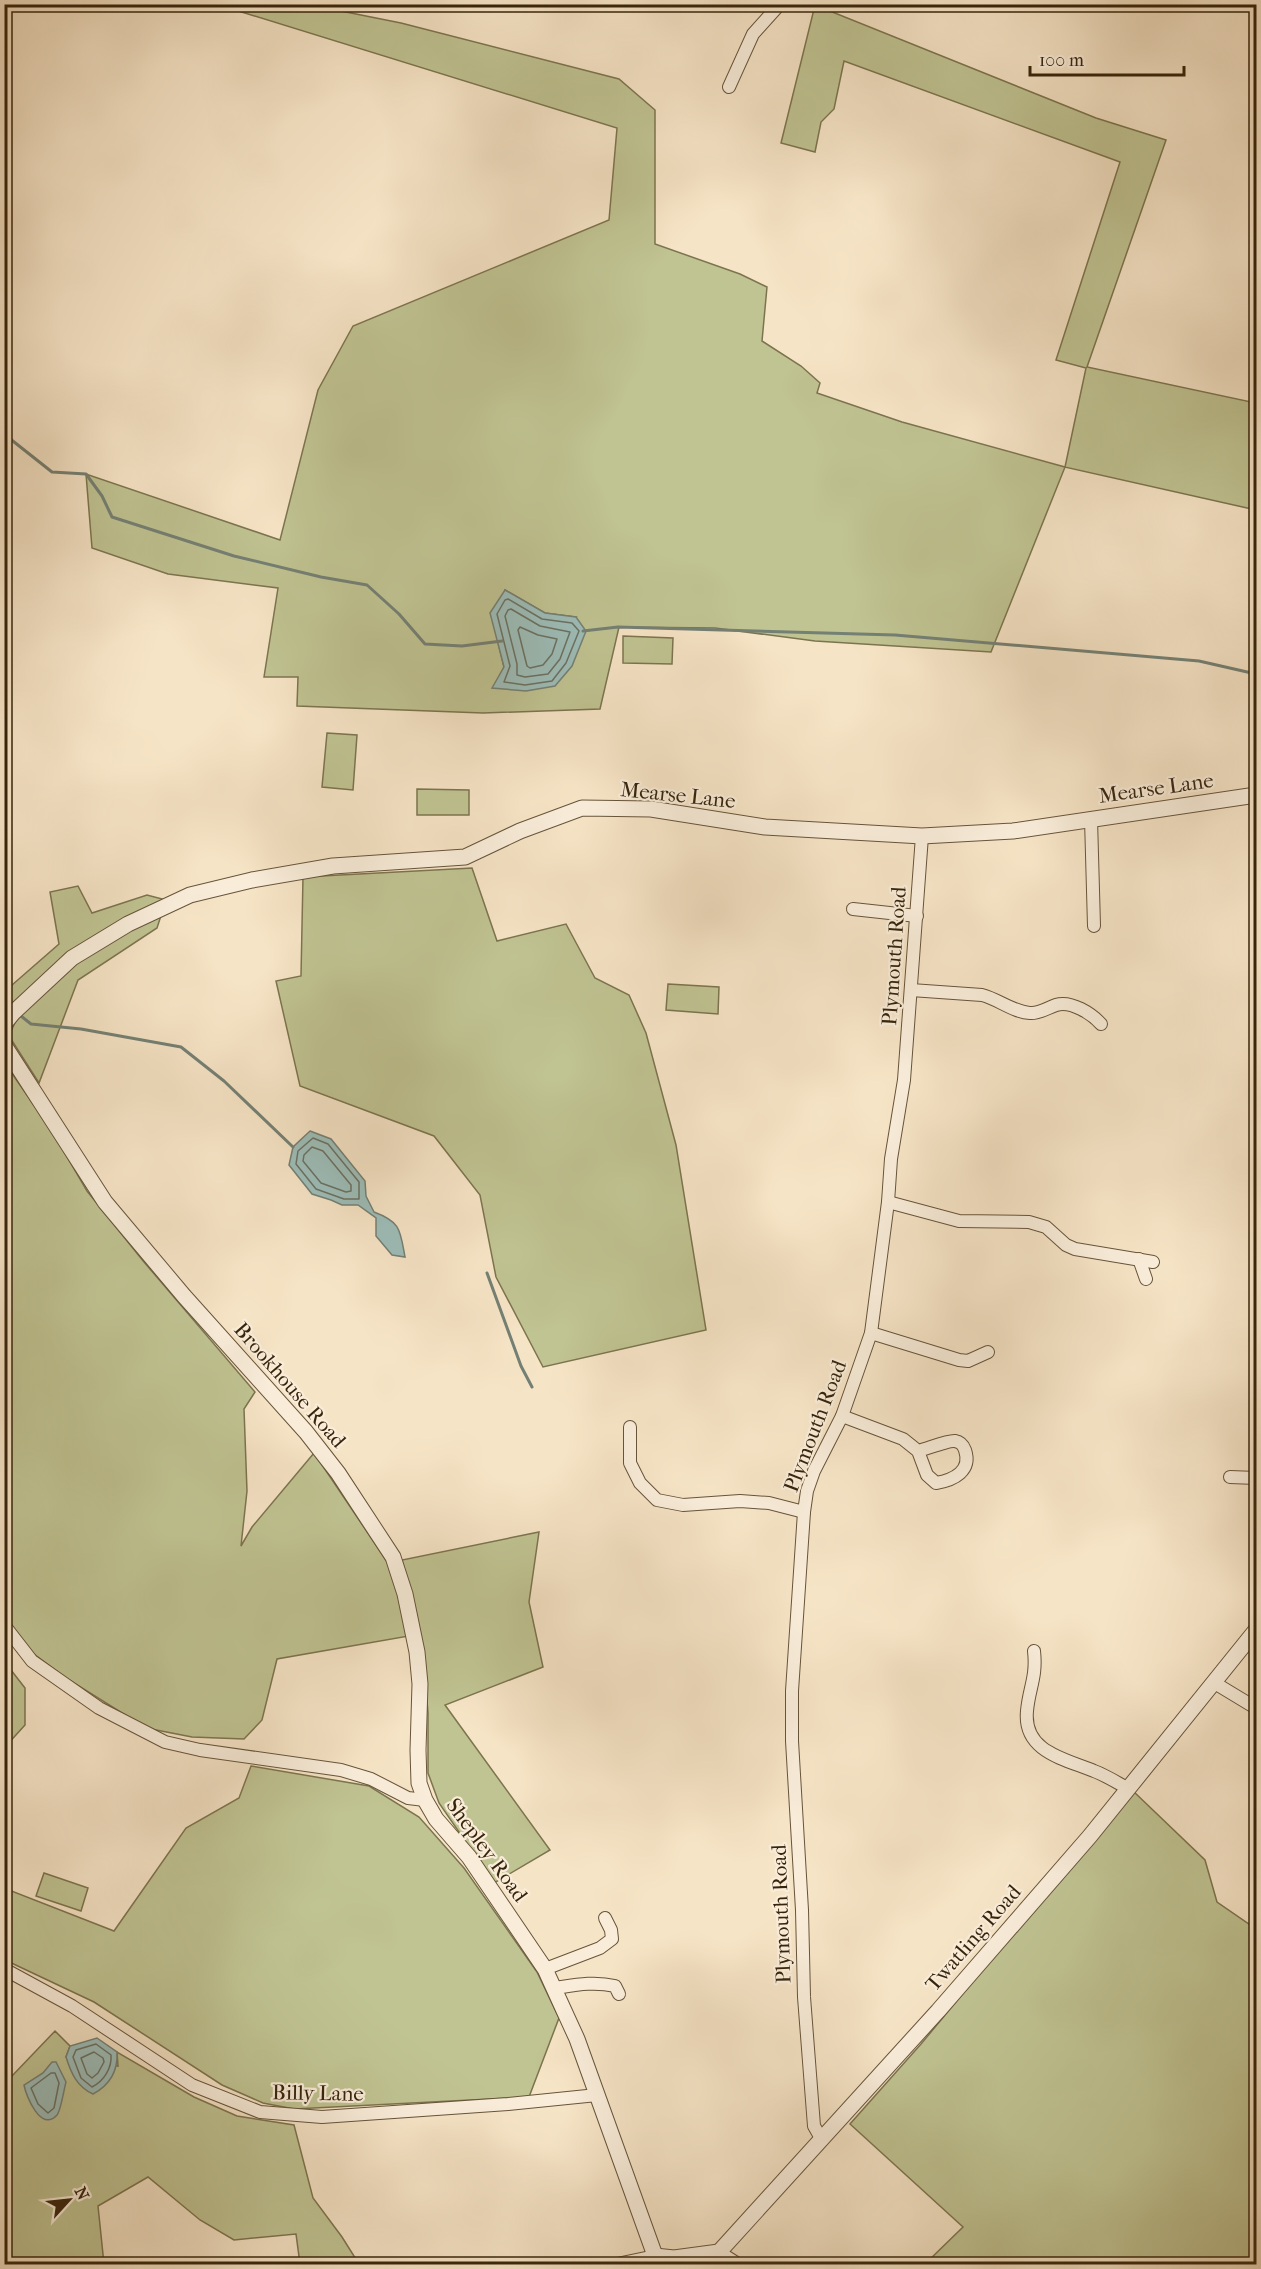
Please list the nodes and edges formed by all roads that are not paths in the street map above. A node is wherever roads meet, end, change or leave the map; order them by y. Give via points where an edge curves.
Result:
1 (780, 4) edge
2 (729, 87) dead end
3 (1257, 795) edge
4 (1091, 819) junction
5 (922, 836) junction
6 (853, 909) dead end
7 (917, 916) junction
8 (1094, 926) dead end
9 (911, 990) junction
10 (7, 1016) edge
11 (1101, 1024) dead end
12 (4, 1046) edge
13 (888, 1202) junction
14 (1139, 1259) junction
15 (1153, 1262) dead end
16 (1146, 1279) dead end
17 (871, 1333) junction
18 (988, 1352) dead end
19 (842, 1416) junction
20 (630, 1426) dead end
21 (918, 1451) dead end
22 (1230, 1477) dead end
23 (1257, 1478) edge
24 (804, 1512) junction
25 (4, 1625) edge
26 (1257, 1630) edge
27 (1034, 1651) dead end
28 (1213, 1682) junction
29 (1257, 1708) edge
30 (1127, 1788) junction
31 (424, 1800) junction
32 (605, 1918) dead end
33 (4, 1969) edge
34 (545, 1969) junction
35 (555, 1988) junction
36 (620, 1994) dead end
37 (597, 2095) junction
38 (822, 2140) junction
39 (715, 2258) edge
40 (657, 2260) edge
41 (617, 2265) edge
42 (738, 2265) edge

1 - 2 street via 753,34
3 - 4 street, Mearse Lane
4 - 5 street, Mearse Lane via 1013,831
4 - 8 street
5 - 7 street, Plymouth Road
5 - 10 street, Mearse Lane via 765,827 651,809 582,808 465,857 333,866 190,895 128,924 72,958
6 - 7 street
7 - 9 street, Plymouth Road
9 - 11 street via 982,995 1032,1013 1063,1004 1088,1012
9 - 13 street, Plymouth Road
12 - 31 street, Brookhouse Road via 105,1202 306,1432 393,1557 417,1652 419,1772
13 - 14 street via 959,1221 1029,1222 1046,1227 1075,1249
13 - 17 street, Plymouth Road
14 - 15 street
14 - 16 street
17 - 18 street via 959,1360 968,1361
17 - 19 street, Plymouth Road
19 - 21 street via 903,1439
19 - 24 street, Plymouth Road via 814,1471
20 - 24 street via 630,1463 640,1484 657,1500 682,1505 769,1503
22 - 23 street
24 - 38 street, Plymouth Road via 792,1741 804,1997 814,2126
25 - 31 street, Shepley Road via 32,1660 99,1708 165,1742 341,1770 371,1779 408,1798
26 - 28 street, Twatling Road
27 - 30 street via 1036,1669 1027,1712 1031,1736 1055,1757 1096,1771
28 - 29 street
28 - 30 street, Twatling Road
30 - 38 street, Twatling Road via 1090,1836
31 - 34 street, Shepley Road
32 - 34 street via 612,1939 600,1948
33 - 37 street, Billy Lane via 72,2006 192,2085 260,2112 322,2117
34 - 35 street, Shepley Road
35 - 36 street via 608,1984
35 - 37 street, Shepley Road
37 - 40 street, Shepley Road
38 - 39 street, Twatling Road
39 - 40 street
39 - 42 street
40 - 41 street

